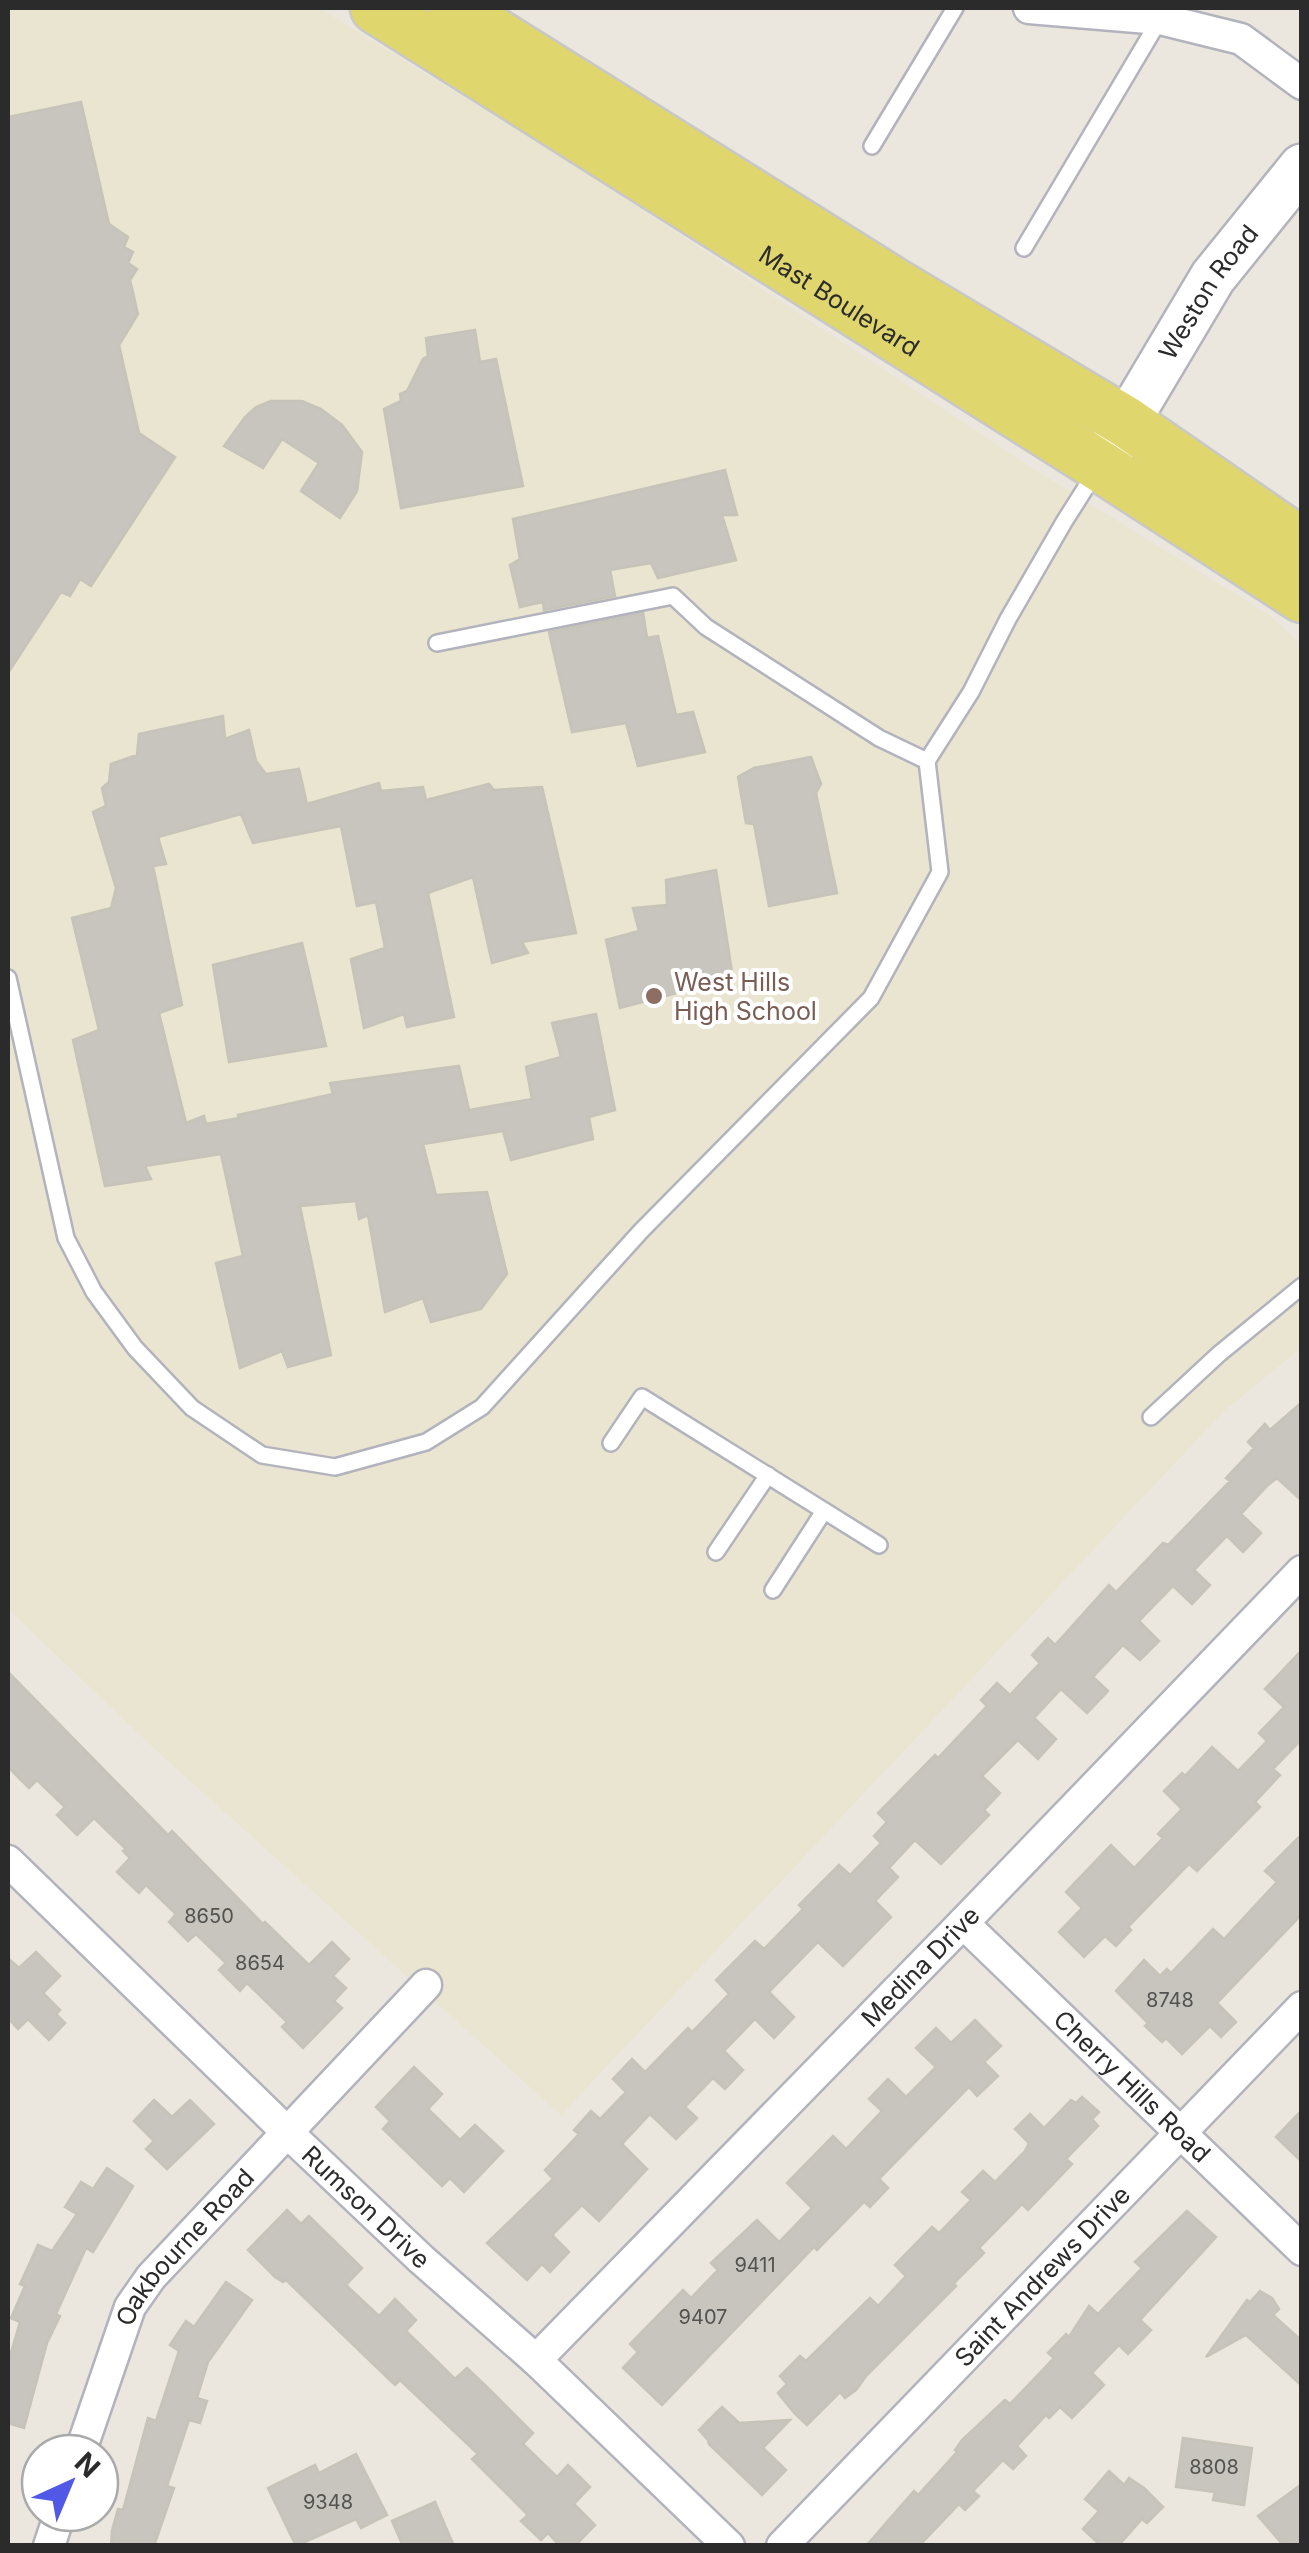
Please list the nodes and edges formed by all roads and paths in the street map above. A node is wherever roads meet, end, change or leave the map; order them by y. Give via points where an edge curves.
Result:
1 (454, 8) edge
2 (955, 8) edge
3 (1029, 8) edge
4 (386, 14) edge
5 (1160, 19) junction
6 (1302, 84) edge
7 (623, 116) junction
8 (872, 146) dead end
9 (1302, 167) edge
10 (1024, 248) dead end
11 (1126, 422) junction
12 (1100, 466) junction
13 (1302, 544) edge
14 (1302, 597) edge
15 (437, 644) dead end
16 (927, 761) junction
17 (8, 978) edge
18 (1302, 1286) edge
19 (1150, 1417) dead end
20 (611, 1443) dead end
21 (768, 1475) junction
22 (824, 1511) junction
23 (879, 1546) dead end
24 (716, 1552) dead end
25 (1302, 1571) edge
26 (773, 1590) dead end
27 (8, 1862) edge
28 (964, 1923) junction
29 (426, 1986) dead end
30 (1302, 2008) edge
31 (1181, 2133) junction
32 (289, 2134) junction
33 (1302, 2250) edge
34 (536, 2360) junction
35 (87, 2433) edge
36 (729, 2546) edge
37 (782, 2546) edge

1 - 7 main road, Mast Boulevard
2 - 8 lane
3 - 5 street
4 - 7 main road via 446,26 576,103
4 - 12 main road, Mast Boulevard
5 - 6 street via 1241,39
5 - 10 lane
7 - 11 main road, Mast Boulevard
9 - 11 street, Weston Road via 1212,277
11 - 12 street, Weston Road
11 - 13 main road, Mast Boulevard
12 - 14 main road, Mast Boulevard
12 - 16 lane
15 - 16 lane via 674,596 706,627 879,738
16 - 17 lane via 940,872 871,998 641,1230 482,1408 426,1442 335,1467 262,1456 192,1408 134,1348 94,1292 66,1238
18 - 19 lane
20 - 21 lane via 642,1397
21 - 22 lane
21 - 24 lane
22 - 23 lane
22 - 26 lane
25 - 28 street, Medina Drive
27 - 32 street, Rumson Drive
28 - 31 street, Cherry Hills Road
28 - 34 street, Medina Drive
29 - 32 street, Oakbourne Road
30 - 31 street, Saint Andrews Drive
31 - 33 street, Cherry Hills Road
31 - 37 street, Saint Andrews Drive
32 - 34 street, Rumson Drive
32 - 35 street, Oakbourne Road via 130,2306
34 - 36 street, Rumson Drive

